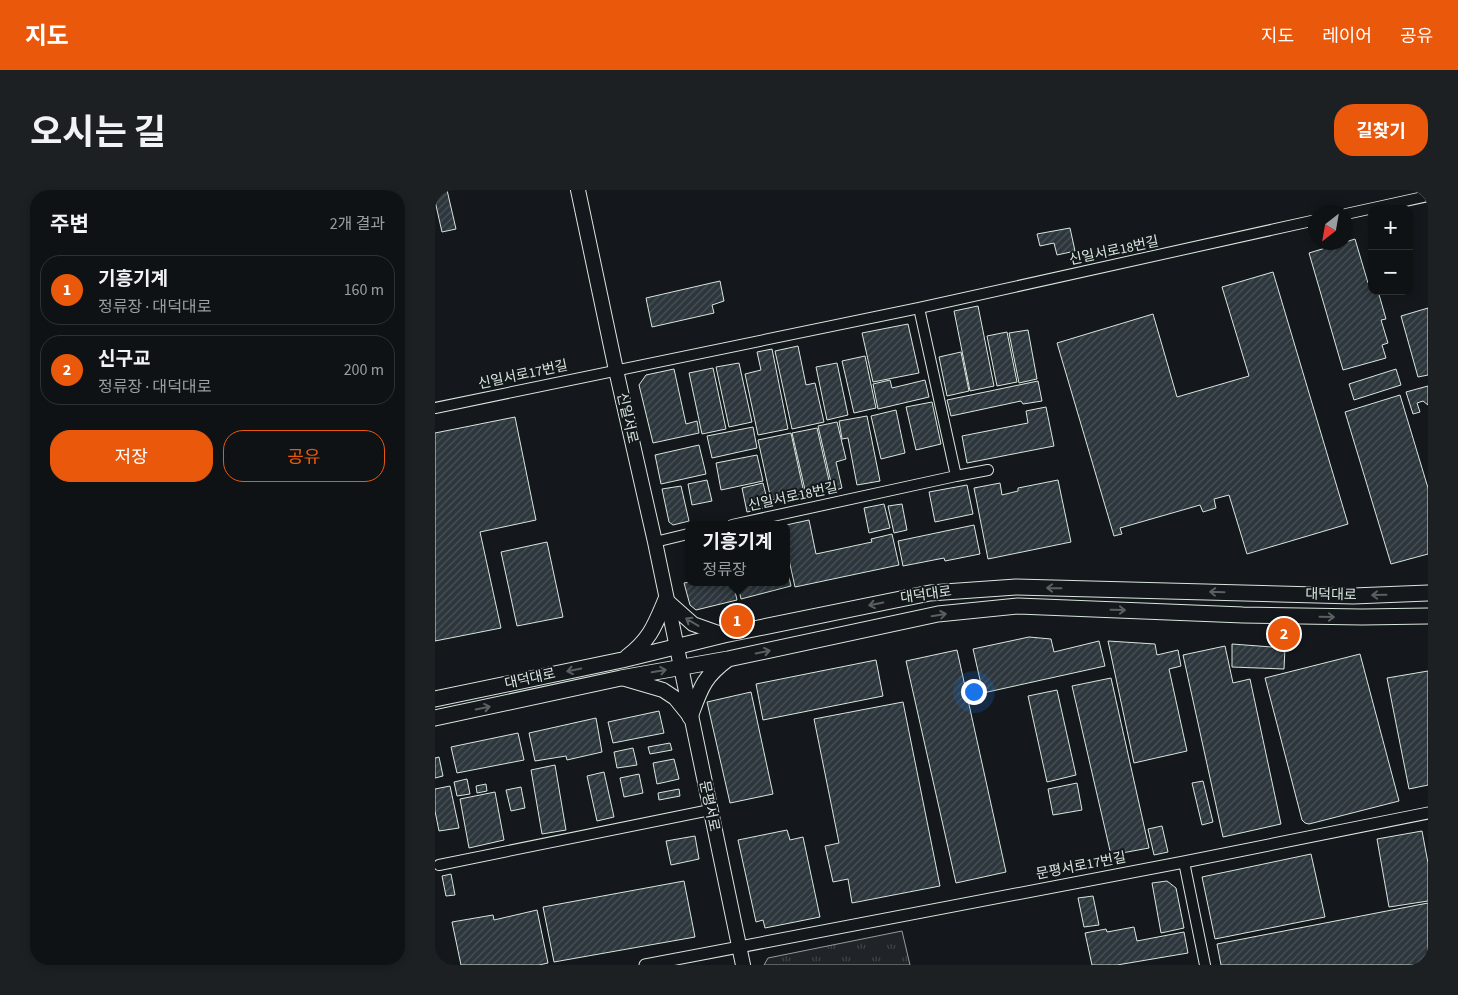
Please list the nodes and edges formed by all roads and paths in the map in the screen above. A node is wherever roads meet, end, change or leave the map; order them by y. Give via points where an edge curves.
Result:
1 (578, 190) edge
2 (1428, 196) edge
3 (1353, 212) edge
4 (1308, 222) edge
5 (919, 308) junction
6 (616, 370) junction
7 (435, 408) edge
8 (988, 470) dead end
9 (956, 476) junction
10 (750, 521) edge
11 (685, 535) edge
12 (655, 542) junction
13 (1428, 593) edge
14 (666, 600) junction
15 (1428, 616) edge
16 (724, 635) junction
17 (676, 646) junction
18 (727, 659) junction
19 (622, 660) junction
20 (681, 667) junction
21 (621, 678) junction
22 (435, 699) edge
23 (690, 717) junction
24 (435, 718) edge
25 (710, 810) junction
26 (1428, 813) edge
27 (1183, 862) junction
28 (439, 865) dead end
29 (739, 946) junction
30 (645, 965) edge
31 (743, 965) edge
32 (1205, 965) edge

1 - 6 main road, 신일서로
2 - 3 street
4 - 5 street, 신일서로18번길
5 - 6 street, 신일서로18번길
5 - 9 street
6 - 7 street, 신일서로17번길
6 - 12 main road, 신일서로
8 - 9 street, 신일서로18번길
9 - 10 street, 신일서로18번길
11 - 12 street
12 - 14 main road, 신일서로
13 -> 16 main road, 대덕대로 via 1353,596 1016,587 930,593
16 -> 14 main road via 693,624
14 - 17 main road, 신일서로
14 - 19 main road via 651,633 640,647
18 -> 15 main road, 대덕대로 via 938,614 1018,606 1243,615
16 - 17 main road, 대덕대로
17 - 19 main road, 대덕대로
17 - 20 main road, 문평서로
18 - 20 main road, 대덕대로
18 - 23 main road via 704,682
19 -> 22 main road, 대덕대로
21 -> 20 main road, 대덕대로
20 - 23 main road, 문평서로
21 - 23 main road via 663,690 675,698
24 -> 21 main road, 대덕대로
23 - 25 main road, 문평서로
25 - 28 street
25 - 29 main road, 문평서로
26 - 27 street, 문평서로17번길
27 - 29 street, 문평서로17번길
27 - 32 street
29 - 30 street, 문평서로17번길
29 - 31 main road, 문평서로

